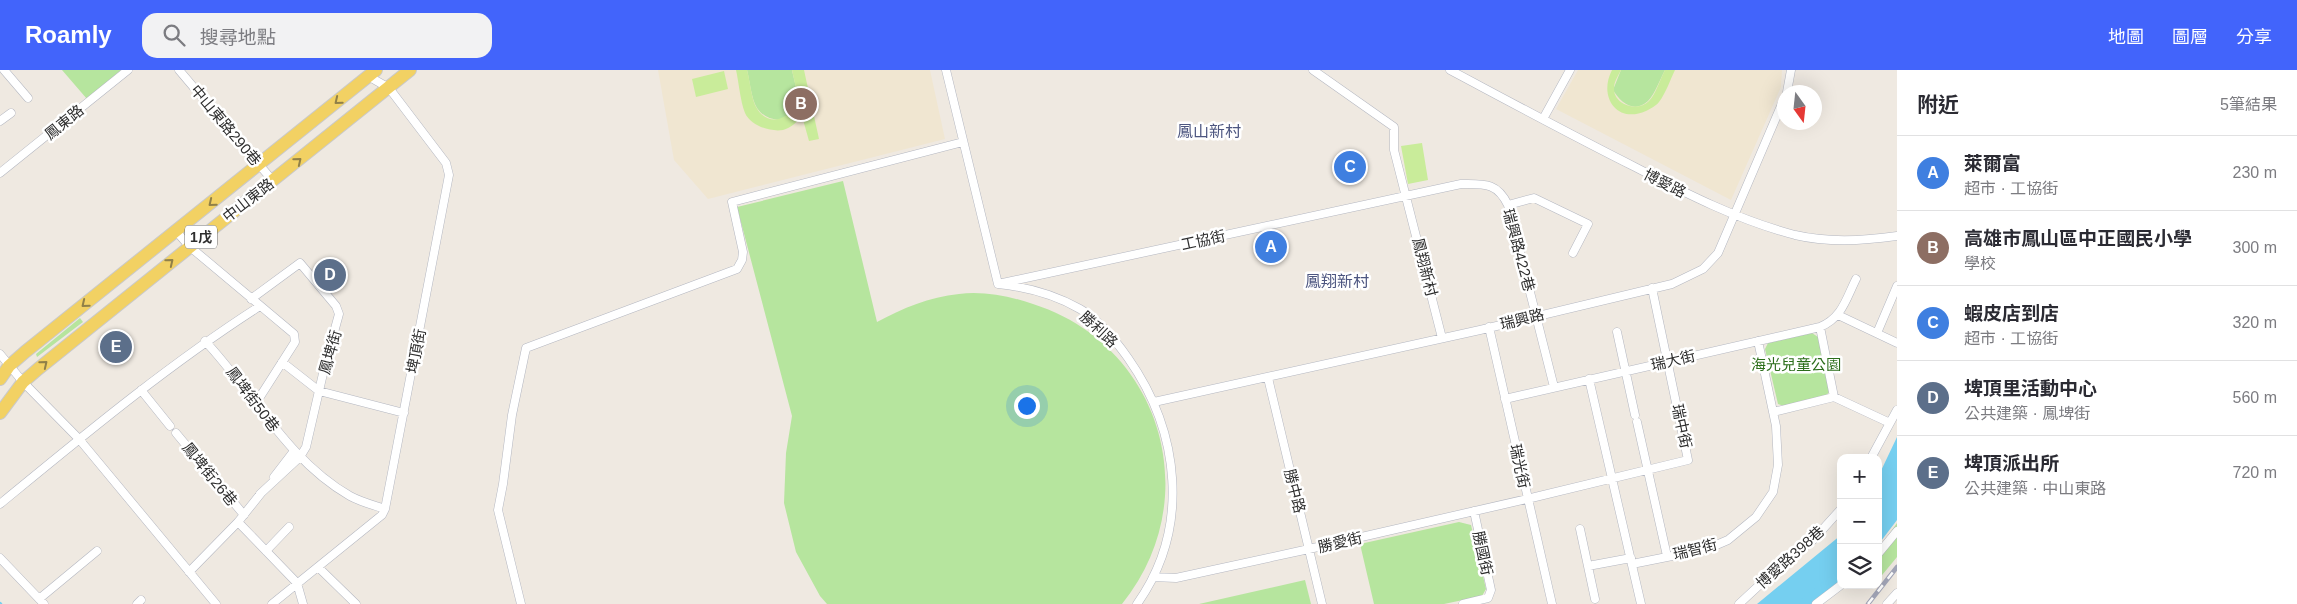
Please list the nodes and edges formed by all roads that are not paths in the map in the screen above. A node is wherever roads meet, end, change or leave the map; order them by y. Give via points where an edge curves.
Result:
1 (4, 70) edge
2 (128, 70) edge
3 (180, 70) edge
4 (410, 70) edge
5 (946, 70) edge
6 (1313, 70) edge
7 (1450, 70) edge
8 (1570, 70) edge
9 (1791, 70) edge
10 (372, 73) edge
11 (1789, 85) edge
12 (389, 88) junction
13 (28, 98) dead end
14 (10, 113) dead end
15 (1777, 116) edge
16 (1543, 119) junction
17 (0, 122) edge
18 (963, 142) junction
19 (259, 165) junction
20 (0, 173) edge
21 (273, 181) junction
22 (1408, 196) junction
23 (1508, 205) junction
24 (1733, 215) junction
25 (176, 231) junction
26 (1897, 236) edge
27 (189, 246) junction
28 (1573, 253) dead end
29 (1856, 279) dead end
30 (998, 284) junction
31 (1897, 286) edge
32 (1652, 288) junction
33 (251, 299) junction
34 (260, 306) junction
35 (1537, 315) junction
36 (1838, 315) junction
37 (1489, 327) junction
38 (1820, 327) junction
39 (1617, 332) dead end
40 (1877, 333) junction
41 (1442, 338) junction
42 (205, 341) junction
43 (1758, 341) junction
44 (1897, 343) edge
45 (0, 354) edge
46 (282, 362) junction
47 (1668, 362) junction
48 (3, 367) edge
49 (1626, 371) junction
50 (1268, 378) junction
51 (0, 379) edge
52 (1589, 379) junction
53 (23, 382) junction
54 (1554, 387) junction
55 (141, 390) junction
56 (319, 391) junction
57 (1834, 397) junction
58 (1506, 399) junction
59 (1154, 402) junction
60 (256, 403) junction
61 (1897, 410) edge
62 (1773, 412) junction
63 (0, 413) edge
64 (404, 413) junction
65 (1890, 423) junction
66 (170, 426) dead end
67 (176, 433) dead end
68 (79, 439) junction
69 (294, 451) junction
70 (1873, 454) edge
71 (300, 457) junction
72 (1648, 470) junction
73 (1612, 478) junction
74 (260, 494) junction
75 (1527, 500) junction
76 (0, 504) edge
77 (385, 509) junction
78 (1474, 511) junction
79 (1837, 513) edge
80 (244, 515) junction
81 (238, 522) junction
82 (289, 527) dead end
83 (1580, 528) dead end
84 (1897, 531) edge
85 (1309, 549) junction
86 (1882, 549) edge
87 (97, 551) dead end
88 (266, 551) junction
89 (1667, 556) junction
90 (0, 558) edge
91 (1632, 561) junction
92 (1588, 566) junction
93 (318, 567) junction
94 (189, 572) junction
95 (1153, 578) junction
96 (297, 583) junction
97 (1837, 588) edge
98 (1897, 593) edge
99 (1596, 599) dead end
100 (41, 602) edge
101 (216, 604) edge
102 (272, 604) edge
103 (303, 604) edge
104 (356, 604) edge
105 (521, 604) edge
106 (1137, 604) edge
107 (1322, 604) edge
108 (1463, 604) edge
109 (1552, 604) edge
110 (1641, 604) edge
111 (1739, 604) edge
112 (1816, 604) edge
113 (1887, 604) edge

1 - 13 street
2 - 20 street, 鳳東路
3 - 19 street, 中山東路290巷
4 - 12 main road, 中山東路 / 1戊
5 - 18 street
6 - 22 street, 鳳翔新村 via 1394,127 1394,150
7 - 16 street, 博愛路
8 - 16 street
9 - 11 street
10 - 12 street, 埤頂街
10 -> 19 main road, 中山東路 / 1戊
21 -> 12 main road, 中山東路 / 1戊
12 - 64 street, 埤頂街 via 446,163 449,175
14 - 17 street
15 - 24 street, 瑞興路
16 - 24 street, 博愛路
18 - 30 street
18 - 105 street via 732,202 743,252 737,269 526,348 498,510
19 - 21 street, 中山東路290巷
19 -> 25 main road, 中山東路 / 1戊
21 - 27 main road, 中山東路 / 1戊
22 - 23 street, 瑞興路422巷 via 1460,184 1486,184 1502,192
22 - 30 street, 工協街
22 - 41 street, 鳳翔新村
23 - 28 street via 1534,198 1588,224
23 - 35 street, 瑞興路422巷
24 - 26 street, 博愛路 via 1796,235 1828,240 1863,241
24 - 32 street, 瑞興路 via 1718,253 1703,270 1672,284
25 - 27 street
25 -> 48 main road, 中山東路 / 1戊
27 - 33 street
53 -> 27 main road, 中山東路 / 1戊
29 - 36 street
30 - 59 street, 勝利路 via 1030,288 1082,310 1121,348
31 - 40 street
32 - 35 street, 瑞興路
32 - 47 street, 瑞中街
33 - 34 street
33 - 56 street, 鳳埤街 via 300,263 336,306 338,322
34 - 42 street
34 - 46 street via 294,334 295,342
35 - 37 street, 瑞興路
35 - 54 street, 瑞興路422巷
36 - 38 street, 瑞大街
36 - 40 street
37 - 41 street, 瑞興路
37 - 58 street, 瑞光街
38 - 43 street, 瑞大街
38 - 57 street
39 - 49 street
40 - 44 street
41 - 50 street, 瑞興路
42 - 55 street
42 - 60 street, 鳳埤街50巷
43 - 47 street, 瑞大街
43 - 62 street, 瑞智街
45 - 48 street
46 - 56 street
46 - 60 street
47 - 49 street, 瑞大街
47 - 72 street, 瑞中街 via 1688,460
48 - 51 main road, 中山東路 / 1戊
48 - 53 street
49 - 52 street, 瑞大街
49 - 72 street
50 - 59 street, 瑞興路
50 - 85 street, 勝中路
52 - 54 street, 瑞大街
52 - 73 street
53 - 63 main road, 中山東路 / 1戊
53 - 68 street
54 - 58 street, 瑞大街
55 - 66 street
55 - 68 street
56 - 64 street
56 - 71 street, 鳳埤街 via 309,436
57 - 62 street
57 - 65 street
58 - 75 street, 瑞光街
59 - 95 street, 勝利路 via 1168,445 1173,487 1166,538
60 - 69 street, 鳳埤街50巷
61 - 65 street
62 - 89 street, 瑞智街 via 1778,465 1773,492 1756,517 1728,540 1707,549
64 - 77 street, 埤頂街
65 - 70 street
67 - 80 street, 鳳埤街26巷
68 - 76 street
68 - 94 street
69 - 71 street, 鳳埤街50巷
69 - 74 street, 鳳埤街
71 - 74 street, 鳳埤街
71 - 77 street, 鳳埤街50巷 via 351,497
72 - 73 street, 瑞中街
72 - 89 street
73 - 75 street, 瑞中街
73 - 91 street
74 - 80 street, 鳳埤街
75 - 78 street, 勝愛街
75 - 109 street, 瑞光街
77 - 93 street via 382,515
78 - 85 street, 勝愛街
78 - 108 street, 勝國街 via 1491,590 1488,598
79 - 111 street, 博愛路398巷 via 1813,540
80 - 81 street, 鳳埤街
81 - 88 street
81 - 94 street, 鳳埤街
82 - 88 street
83 - 92 street
84 - 86 street
85 - 95 street, 勝愛街 via 1176,578
85 - 107 street, 勝中路
87 - 100 street
88 - 96 street
89 - 91 street, 瑞智街
90 - 100 street
91 - 92 street, 瑞智街
91 - 110 street
92 - 99 street
93 - 96 street
93 - 104 street
94 - 101 street
95 - 106 street, 勝利路
96 - 102 street
96 - 103 street
97 - 112 street
98 - 113 street

